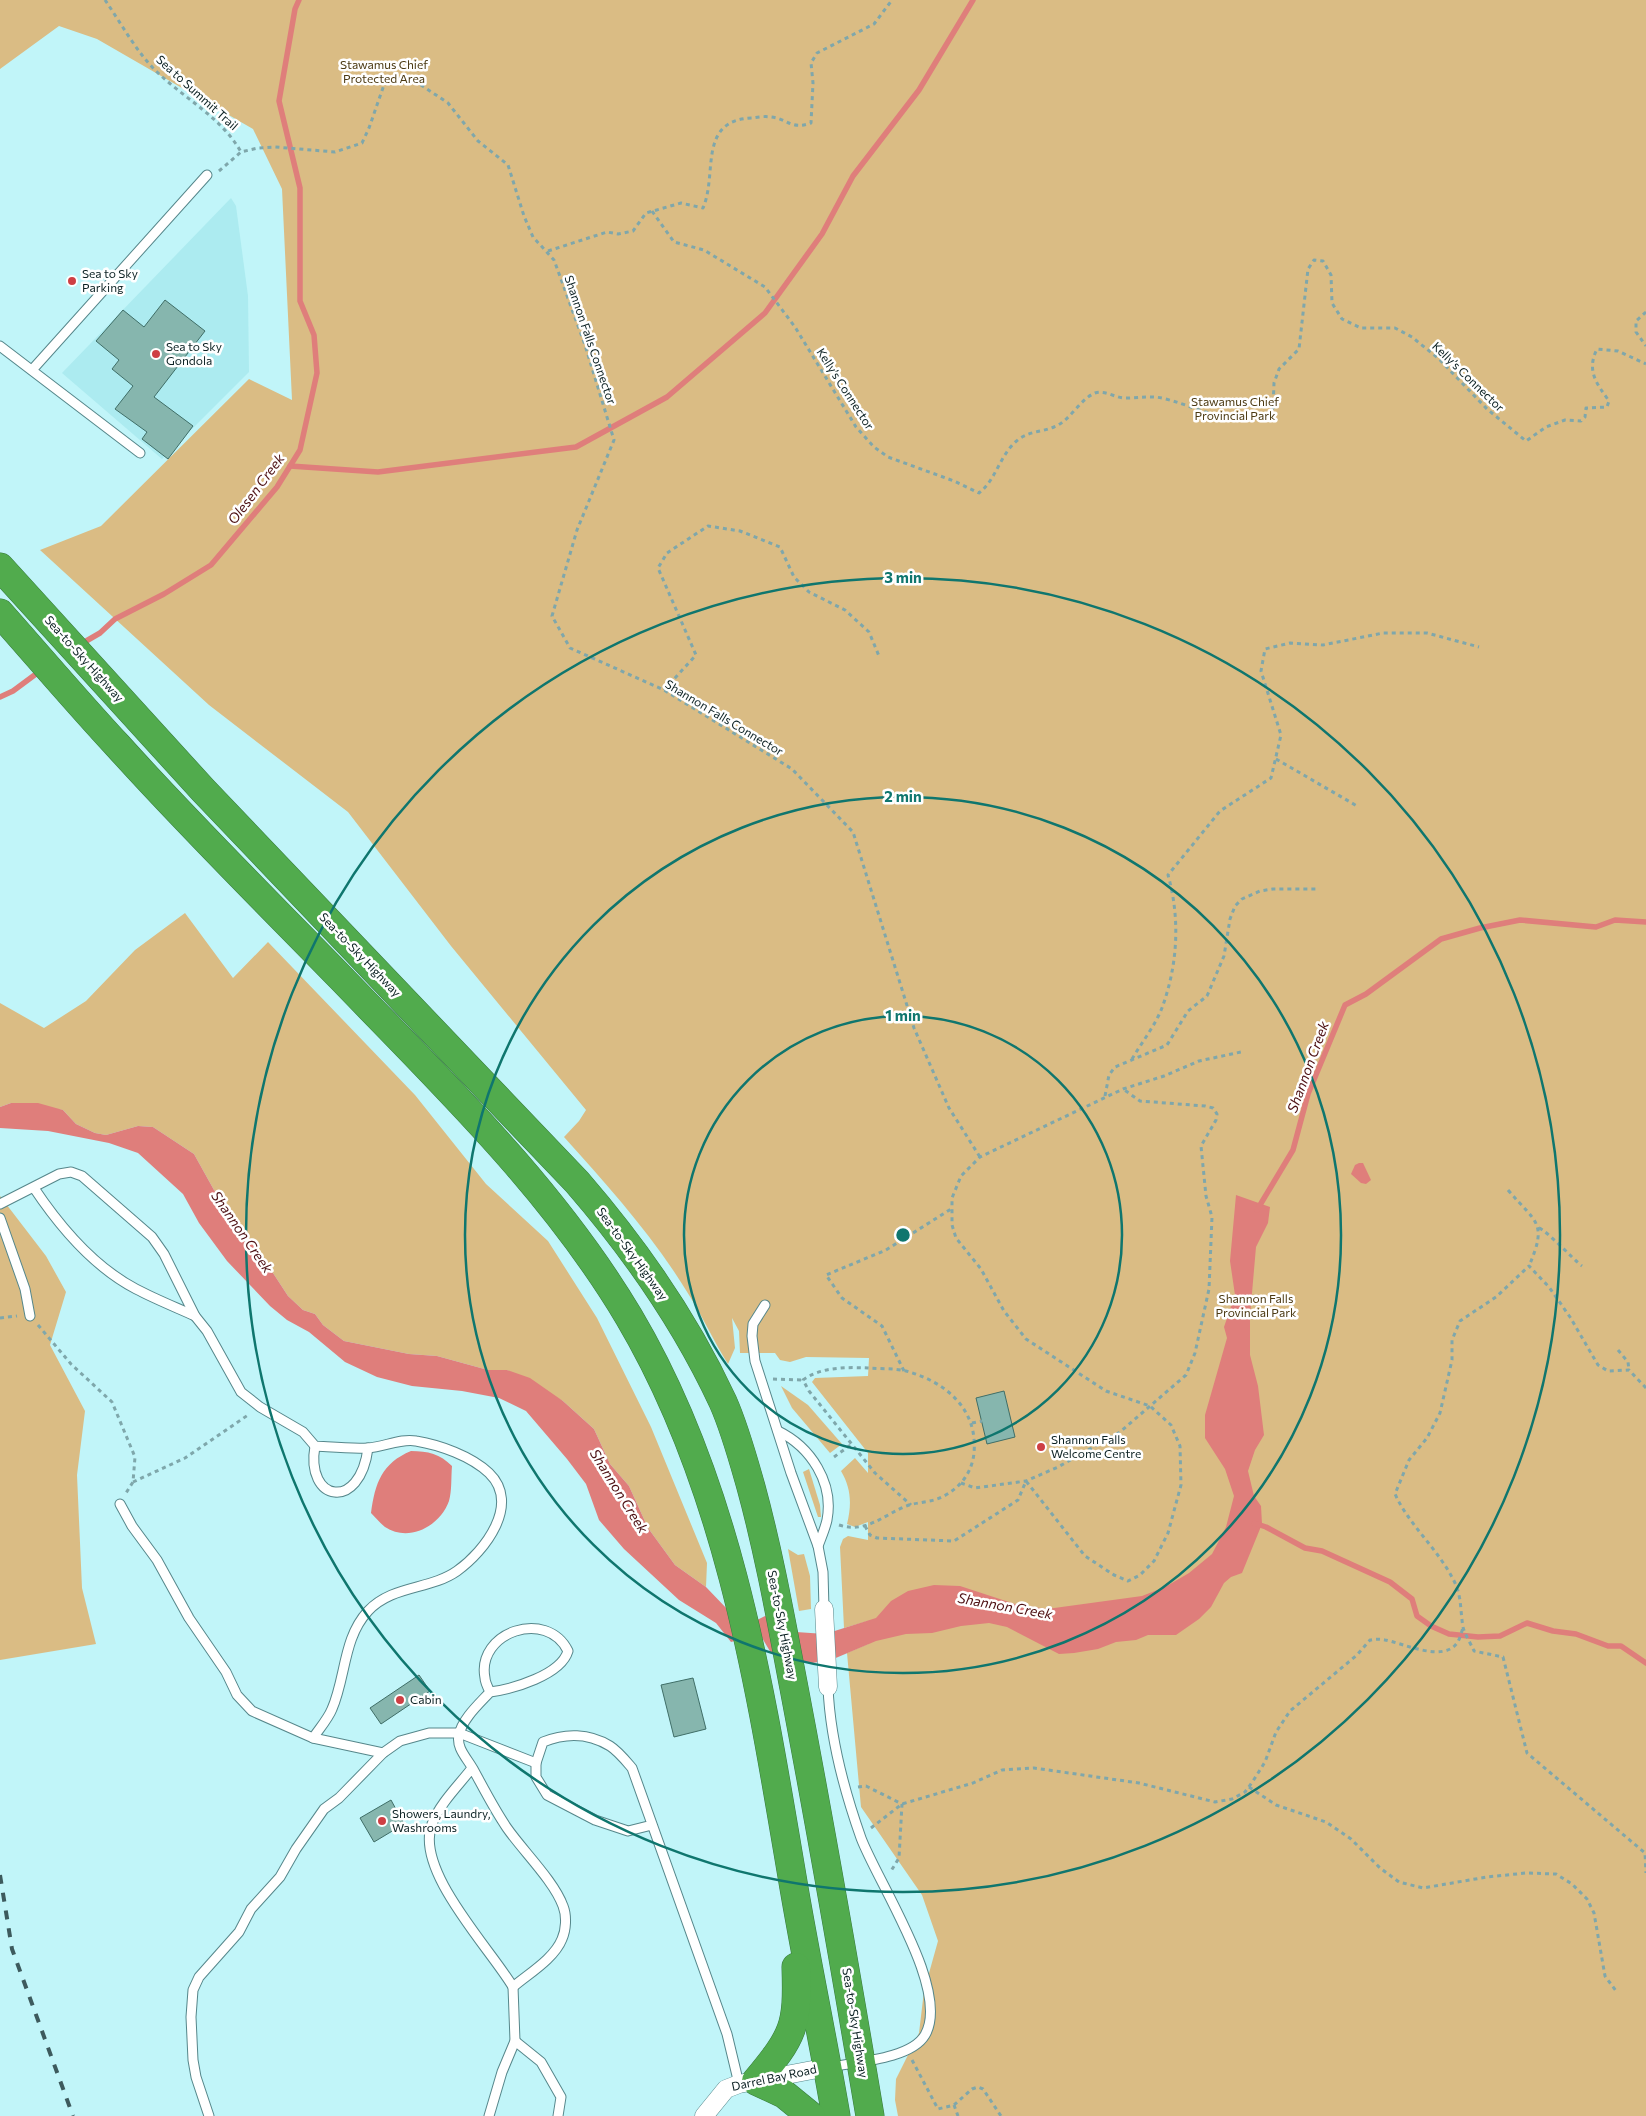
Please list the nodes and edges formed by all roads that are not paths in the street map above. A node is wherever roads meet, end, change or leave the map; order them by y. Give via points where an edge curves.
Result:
1 (207, 175) road end
2 (0, 346) edge
3 (32, 370) junction
4 (140, 453) dead end
5 (0, 567) edge
6 (0, 613) edge
7 (34, 1188) junction
8 (0, 1204) edge
9 (0, 1218) edge
10 (765, 1305) dead end
11 (30, 1316) road end
12 (195, 1316) junction
13 (778, 1431) junction
14 (315, 1446) junction
15 (368, 1448) junction
16 (120, 1504) road end
17 (818, 1546) junction
18 (824, 1609) joint
19 (828, 1686) joint
20 (490, 1692) junction
21 (459, 1733) junction
22 (313, 1738) junction
23 (383, 1753) junction
24 (536, 1763) junction
25 (472, 1768) junction
26 (652, 1825) junction
27 (795, 1895) junction
28 (513, 1987) junction
29 (515, 2041) junction
30 (861, 2061) junction
31 (828, 2067) junction
32 (748, 2082) junction
33 (209, 2116) edge
34 (489, 2116) edge
35 (558, 2116) edge
36 (704, 2116) edge
37 (811, 2116) edge
38 (836, 2116) edge
39 (870, 2116) edge

1 - 3 lane
2 - 3 lane
3 - 4 lane
5 - 30 highway, Sea-to-Sky Highway via 203,790 484,1083 616,1227 656,1282 699,1353 724,1404 763,1531 836,1912
6 - 27 highway via 119,748 474,1116 533,1183 584,1249 629,1316 685,1430 715,1515 740,1606 766,1722
7 - 8 lane
7 - 12 lane via 53,1217 92,1257 135,1288
7 - 12 lane via 59,1174 71,1172 82,1176 152,1237
9 - 11 lane via 25,1288
10 - 13 lane via 754,1324 752,1336 755,1361
12 - 14 lane via 208,1331 241,1392 303,1432
13 - 17 lane
13 - 17 lane via 791,1437 817,1464 826,1492 827,1521
14 - 15 lane
14 - 15 lane via 312,1460 316,1476 324,1488 341,1493 358,1480
15 - 22 lane via 414,1440 455,1453 478,1465 498,1486 501,1501 499,1520 494,1532 476,1554 456,1572 392,1595 368,1611 348,1646 332,1711
16 - 22 lane via 226,1672 237,1695 252,1711
17 - 18 lane via 823,1572
18 - 19 street
19 - 30 lane via 829,1714 861,1836 910,1938 927,1985 932,2012 925,2036 908,2051
20 - 20 lane via 484,1677 486,1657 495,1643 528,1627 542,1628 564,1642 568,1651 566,1660 557,1668 508,1690
20 - 21 lane
21 - 23 lane via 429,1733 400,1741
21 - 24 lane
21 - 25 lane via 458,1745
22 - 23 lane
23 - 33 lane via 324,1809 280,1877 251,1909 239,1932 197,1980 191,2017 194,2060
24 - 26 lane via 536,1778 547,1795 595,1820 628,1831
24 - 26 lane via 543,1742 559,1735 583,1735 611,1746 632,1768
25 - 28 lane via 432,1822 428,1846 430,1857 444,1887
25 - 28 lane via 506,1828 563,1905 564,1929 558,1947
26 - 32 lane via 727,2034
27 - 31 highway
27 - 32 highway via 796,2017 789,2038
28 - 29 lane
29 - 34 lane
29 - 35 lane via 541,2062 561,2097
30 - 31 lane
30 - 39 highway, Sea-to-Sky Highway
31 - 32 street, Darrel Bay Road
31 - 38 highway
32 - 36 street, Darrel Bay Road via 726,2089
32 - 37 highway via 784,2094

